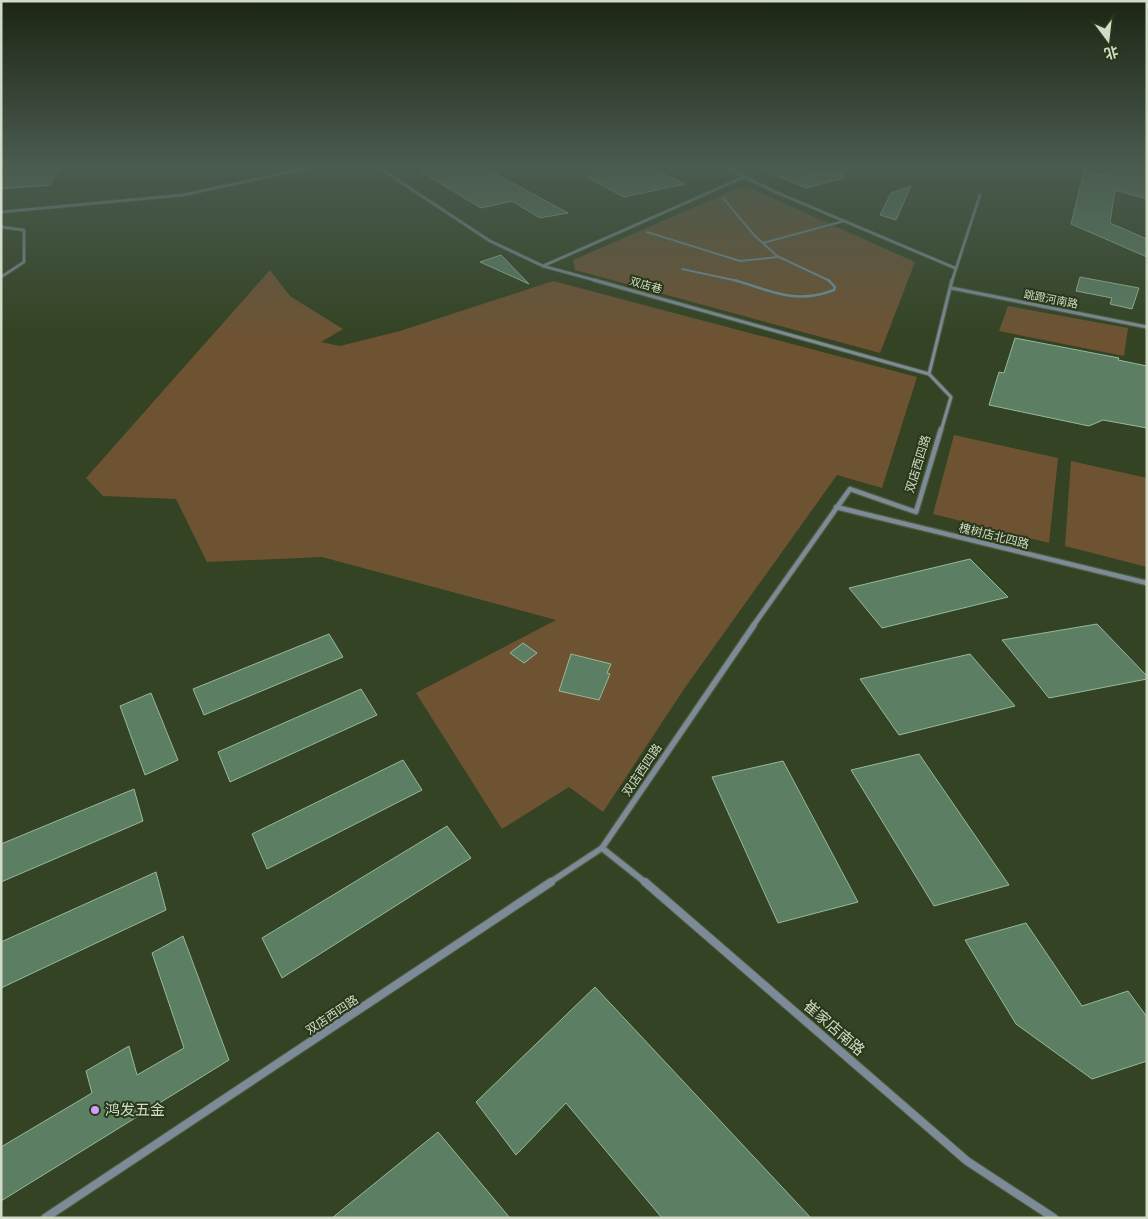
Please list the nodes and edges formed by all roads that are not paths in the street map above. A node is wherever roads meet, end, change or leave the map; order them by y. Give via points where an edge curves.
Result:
1 (463, 224) edge
2 (638, 224) edge
3 (746, 224) edge
4 (837, 224) edge
5 (849, 224) edge
6 (971, 224) edge
7 (1, 227) edge
8 (647, 232) dead end
9 (763, 243) junction
10 (778, 257) junction
11 (543, 266) junction
12 (956, 268) junction
13 (682, 269) dead end
14 (1, 277) edge
15 (951, 288) junction
16 (1147, 327) edge
17 (929, 374) junction
18 (836, 506) junction
19 (1147, 583) edge
20 (602, 848) junction
21 (45, 1218) edge
22 (1054, 1218) edge

1 - 11 street, 双店巷 via 490,242
2 - 11 street
3 - 9 lane
4 - 9 lane
5 - 12 street
6 - 12 street
7 - 14 street via 24,230 26,238 22,250 24,262
8 - 10 lane via 740,260
9 - 10 lane
10 - 13 lane via 836,287 816,297 797,298
11 - 17 street, 双店巷
12 - 15 street
15 - 16 street, 跳蹬河南路
15 - 17 street
17 - 18 street, 双店西四路 via 951,397 916,512 850,489
18 - 19 street, 槐树店北四路
18 - 20 street, 双店西四路
20 - 21 street, 双店西四路
20 - 22 street, 崔家店南路 via 966,1161

